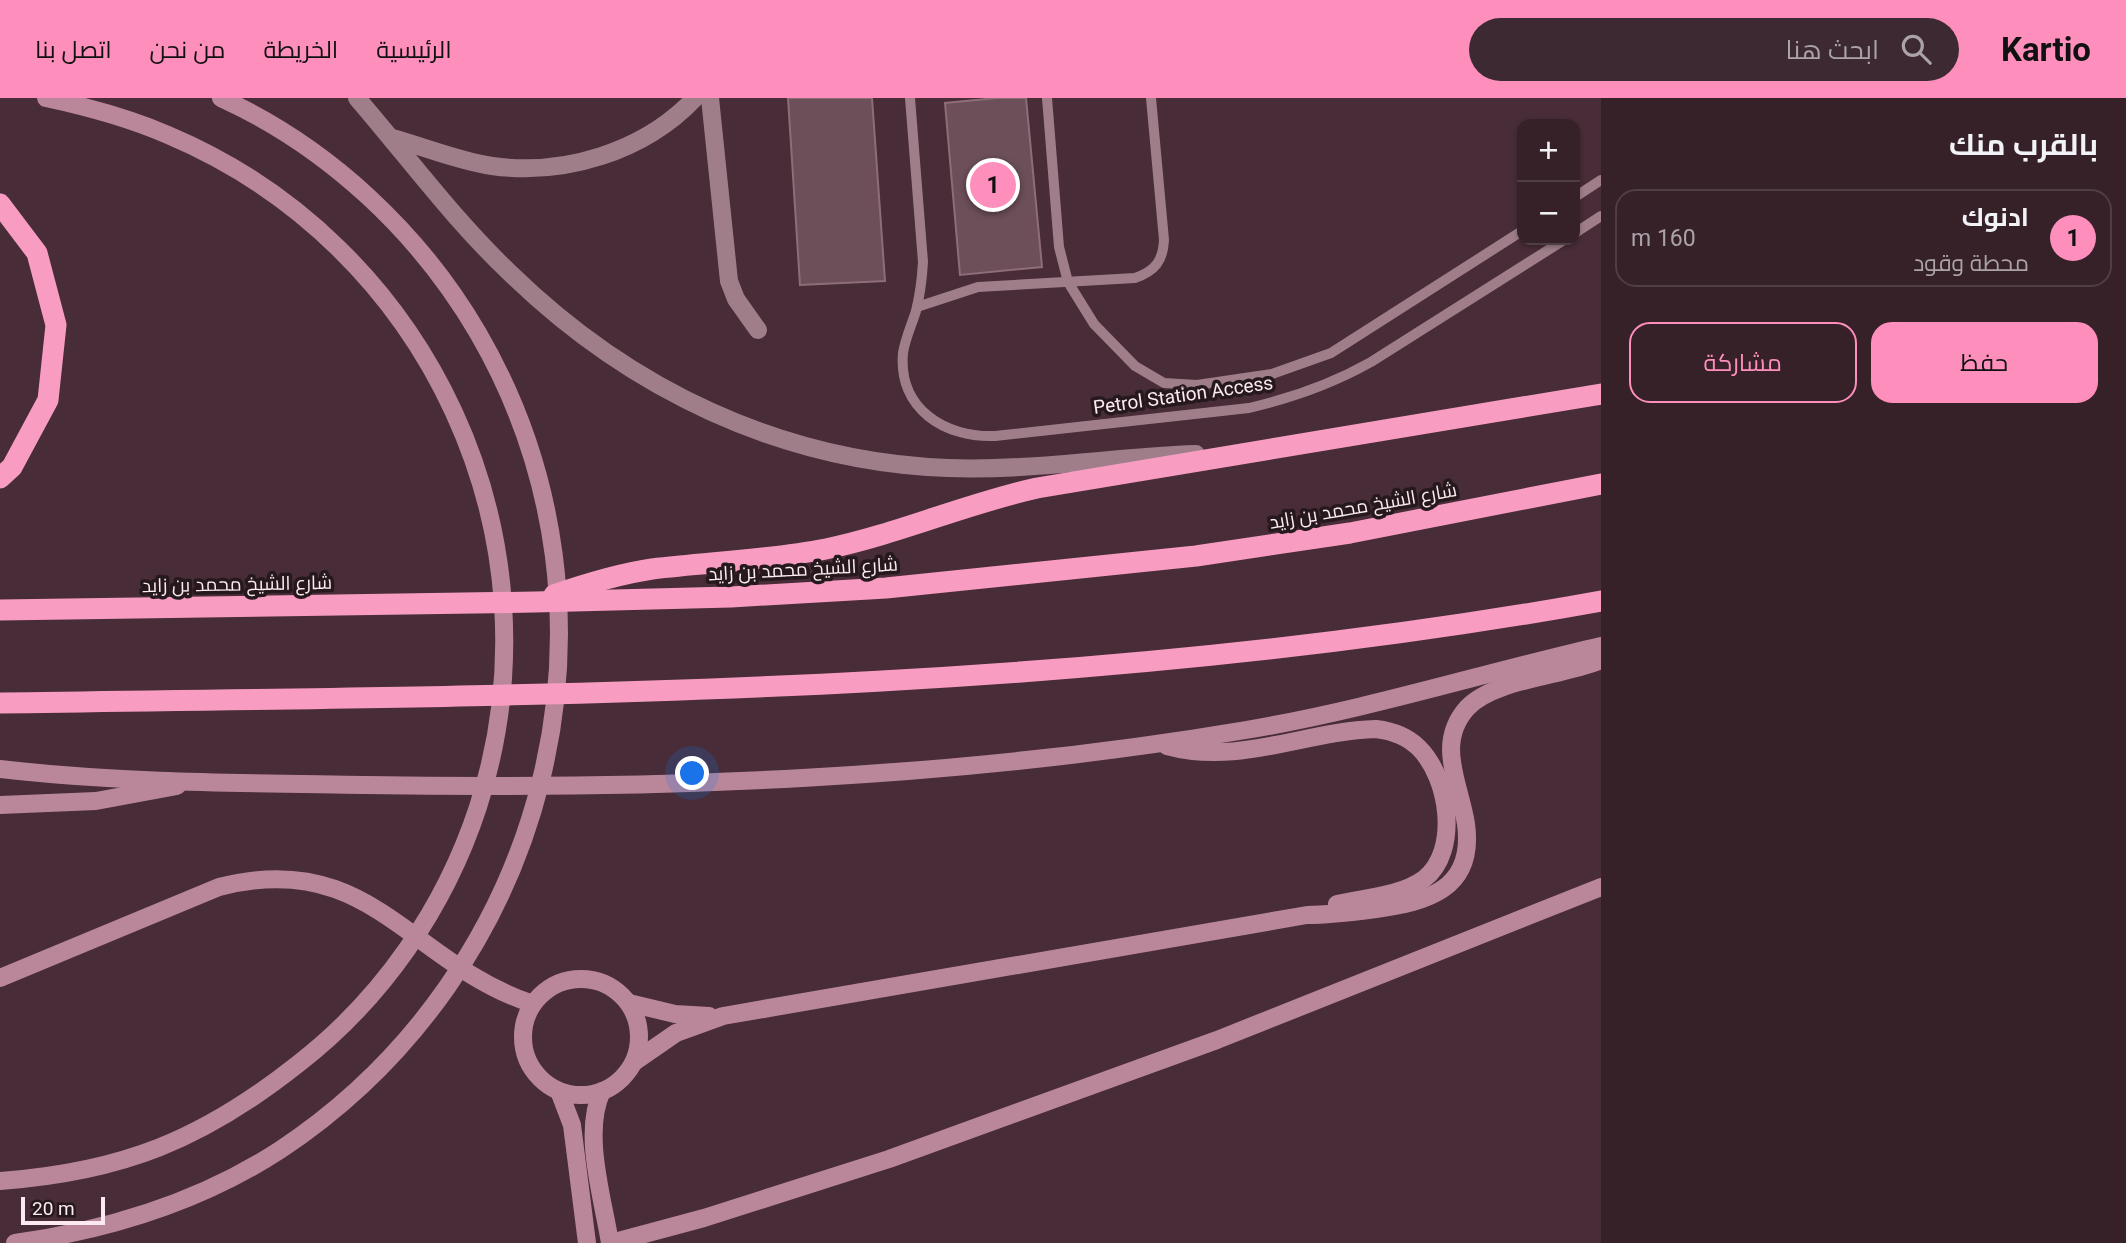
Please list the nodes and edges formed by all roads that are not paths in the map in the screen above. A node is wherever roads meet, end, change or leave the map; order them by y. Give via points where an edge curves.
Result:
1 (46, 98) edge
2 (221, 98) edge
3 (357, 98) edge
4 (695, 98) edge
5 (710, 98) edge
6 (910, 98) edge
7 (1047, 98) edge
8 (1152, 98) edge
9 (391, 138) junction
10 (1601, 180) edge
11 (1580, 194) edge
12 (0, 204) edge
13 (1601, 216) edge
14 (1580, 230) edge
15 (1517, 234) edge
16 (1556, 245) edge
17 (1068, 282) junction
18 (917, 307) junction
19 (758, 330) dead end
20 (1601, 394) edge
21 (1245, 454) junction
22 (0, 478) edge
23 (1601, 484) edge
24 (1601, 601) edge
25 (535, 602) junction
26 (0, 610) edge
27 (1601, 646) edge
28 (1601, 660) edge
29 (0, 703) edge
30 (1156, 743) junction
31 (0, 769) edge
32 (195, 780) junction
33 (0, 805) edge
34 (1601, 887) edge
35 (1307, 915) junction
36 (0, 978) edge
37 (629, 1003) junction
38 (533, 1004) junction
39 (723, 1016) junction
40 (634, 1062) junction
41 (559, 1091) junction
42 (601, 1091) junction
43 (0, 1181) edge
44 (15, 1243) edge
45 (587, 1243) edge
46 (610, 1243) edge

1 - 43 main road via 171,136 254,181 327,239 391,307 441,384 461,425 490,512 505,625 496,739 454,869 407,948 349,1019 316,1051 246,1104 169,1145 86,1171
2 - 44 main road via 324,160 382,210 434,267 491,356 513,404 545,506 559,611 554,717 531,820 491,919 433,1008 380,1068 321,1121 277,1152 192,1196 102,1227
3 - 9 street
4 - 9 street via 647,136 570,164 489,165
5 - 19 street via 729,281
6 - 18 lane, Petrol Station Access via 923,262
7 - 17 lane, Petrol Station Access via 1059,247
8 - 17 lane via 1163,253 1158,265 1135,278
9 - 21 street via 508,272 552,313 652,383 762,435 860,458 947,468
10 - 11 lane
12 - 22 highway via 37,253 56,325 48,400 12,467
13 - 14 lane
15 - 17 lane, Petrol Station Access via 1331,353 1272,374 1197,385 1164,383 1135,366 1088,316
16 - 18 lane, Petrol Station Access via 1371,362 1312,390 1249,408 995,436 954,433 921,409 910,392 903,351
17 - 18 lane via 978,287
20 - 21 highway
21 - 25 highway via 987,499 829,548 618,575
23 - 25 highway, شارع الشيخ محمد بن زايد via 1350,533 1054,573 757,596
24 - 29 highway via 1253,651 933,677 607,694
25 - 26 highway, شارع الشيخ محمد بن زايد
27 - 30 main road via 1307,719
28 - 35 main road via 1496,690 1481,697 1458,720 1450,752 1467,841 1457,874 1445,888 1415,903
30 - 32 main road via 939,767 714,781 480,786
30 - 35 main road via 1182,750 1234,753 1376,729 1399,734 1419,747 1436,773 1448,821 1444,853 1435,867 1410,887
31 - 32 main road
32 - 33 main road via 96,801
34 - 46 main road via 1217,1040 889,1159
35 - 39 main road
36 - 38 main road via 219,887 294,879 319,883 365,901 483,984
37 - 38 main road via 608,985 580,979 554,986
37 - 39 main road via 675,1014
37 - 40 main road via 639,1032
38 - 41 main road via 525,1019 525,1054 532,1069
39 - 40 main road via 676,1033
40 - 42 main road via 626,1074
41 - 42 main road via 573,1095
41 - 45 main road via 572,1125
42 - 46 main road via 593,1135

